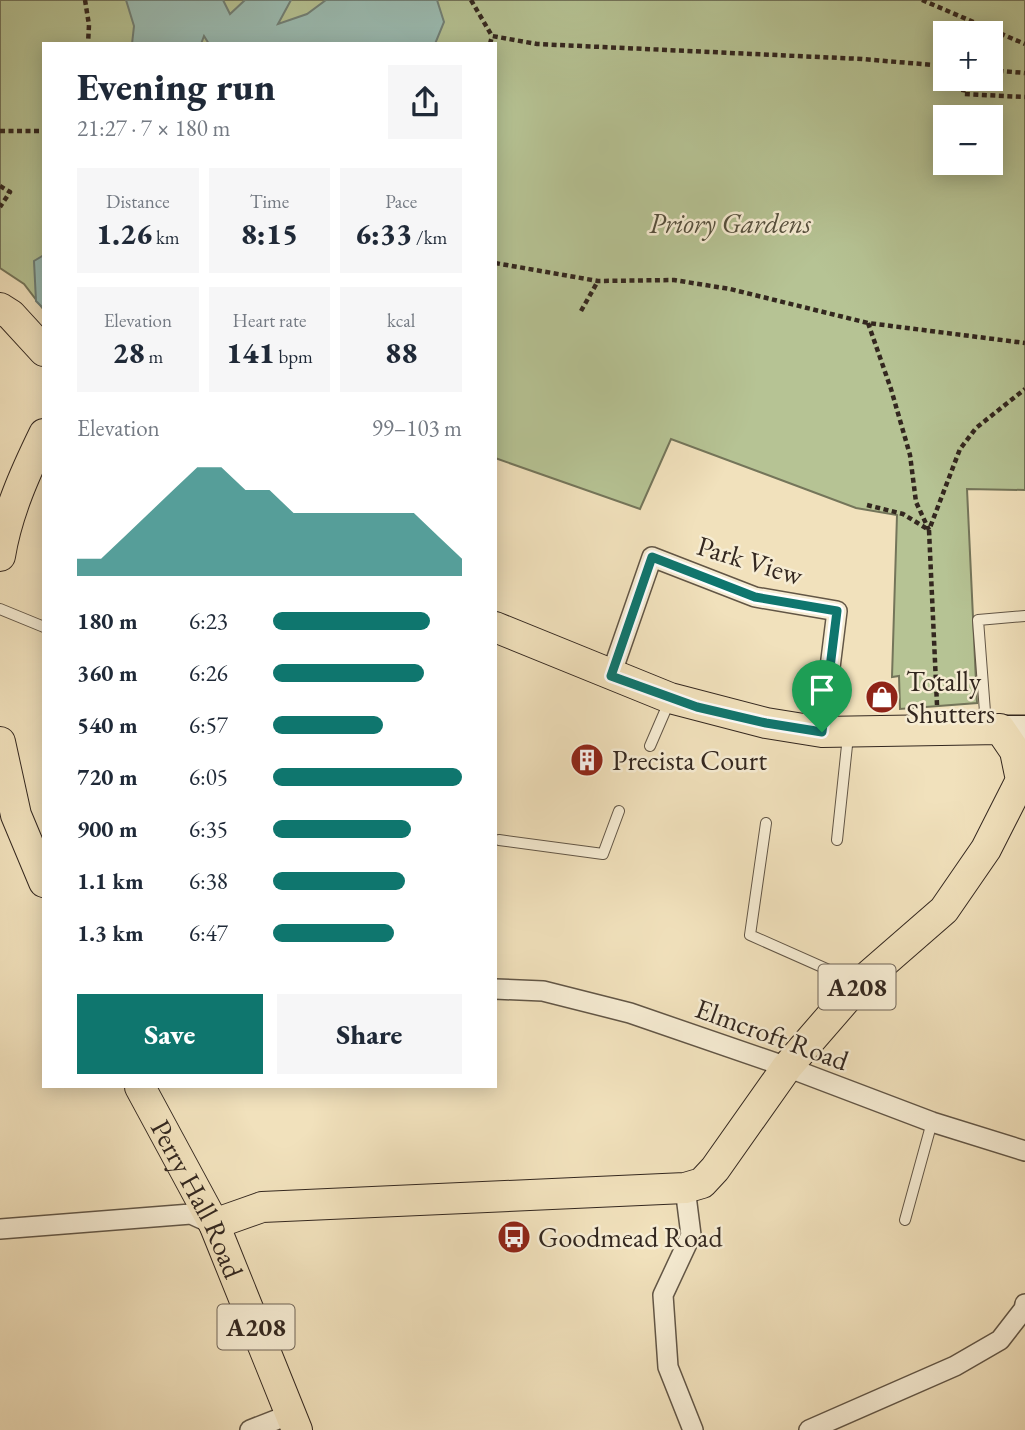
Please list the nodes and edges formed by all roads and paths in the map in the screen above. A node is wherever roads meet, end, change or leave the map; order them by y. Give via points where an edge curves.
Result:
1 (85, 0) edge
2 (471, 0) edge
3 (922, 0) edge
4 (492, 36) junction
5 (88, 42) edge
6 (490, 42) edge
7 (1025, 44) edge
8 (933, 65) edge
9 (1003, 71) edge
10 (1025, 73) edge
11 (963, 91) edge
12 (1025, 97) edge
13 (0, 131) edge
14 (42, 131) edge
15 (0, 186) edge
16 (0, 207) edge
17 (497, 264) edge
18 (598, 281) junction
19 (0, 308) edge
20 (581, 311) dead end
21 (868, 323) junction
22 (1025, 343) edge
23 (42, 349) edge
24 (1025, 389) edge
25 (42, 437) edge
26 (867, 505) dead end
27 (929, 530) junction
28 (0, 556) edge
29 (0, 609) edge
30 (1025, 616) edge
31 (42, 626) edge
32 (497, 627) edge
33 (611, 676) junction
34 (670, 698) junction
35 (1004, 729) edge
36 (939, 730) junction
37 (835, 732) junction
38 (0, 742) edge
39 (650, 746) dead end
40 (1023, 778) edge
41 (619, 811) dead end
42 (766, 823) dead end
43 (499, 840) dead end
44 (838, 840) dead end
45 (42, 877) edge
46 (859, 984) junction
47 (497, 989) edge
48 (787, 1067) junction
49 (141, 1088) edge
50 (932, 1122) junction
51 (1025, 1151) edge
52 (685, 1188) junction
53 (905, 1220) dead end
54 (214, 1224) junction
55 (0, 1229) edge
56 (1025, 1304) edge
57 (294, 1422) edge
58 (250, 1430) edge
59 (693, 1430) edge
60 (809, 1430) edge

1 - 5 path
2 - 4 path
3 - 7 path
4 - 6 path
4 - 8 path via 537,44
9 - 10 path
11 - 12 path
13 - 14 path
15 - 16 path via 10,192
17 - 18 path
18 - 20 path
18 - 21 path via 674,280
19 - 23 main road
21 - 22 path
21 - 27 path via 910,455 916,502
24 - 27 path via 976,428 960,449
25 - 28 main road via 15,484
26 - 27 path via 903,514
27 - 36 path
29 - 31 lane
30 - 35 lane via 978,620
32 - 33 main road
33 - 34 main road
33 - 37 street, Park View via 652,557 755,597 837,611
34 - 37 main road via 766,723
34 - 39 lane
35 - 36 main road
35 - 40 main road, A208
36 - 37 main road
37 - 44 lane
38 - 45 main road via 16,816
40 - 46 main road, A208 via 986,849 944,910
41 - 43 lane via 603,854
42 - 46 lane via 750,934
46 - 48 main road, A208
47 - 48 street, Elmcroft Road via 542,992 630,1013
48 - 50 street, Elmcroft Road
48 - 52 main road, A208 via 715,1169 702,1183
49 - 54 main road, Perry Hall Road / A208
50 - 51 street, Elmcroft Road
50 - 53 lane
52 - 54 main road, A208 via 262,1207
52 - 59 street via 691,1235 663,1295 668,1367
54 - 55 street via 191,1214
54 - 57 main road, Perry Hall Road / A208
56 - 60 street via 1000,1340 955,1366
57 - 58 street

